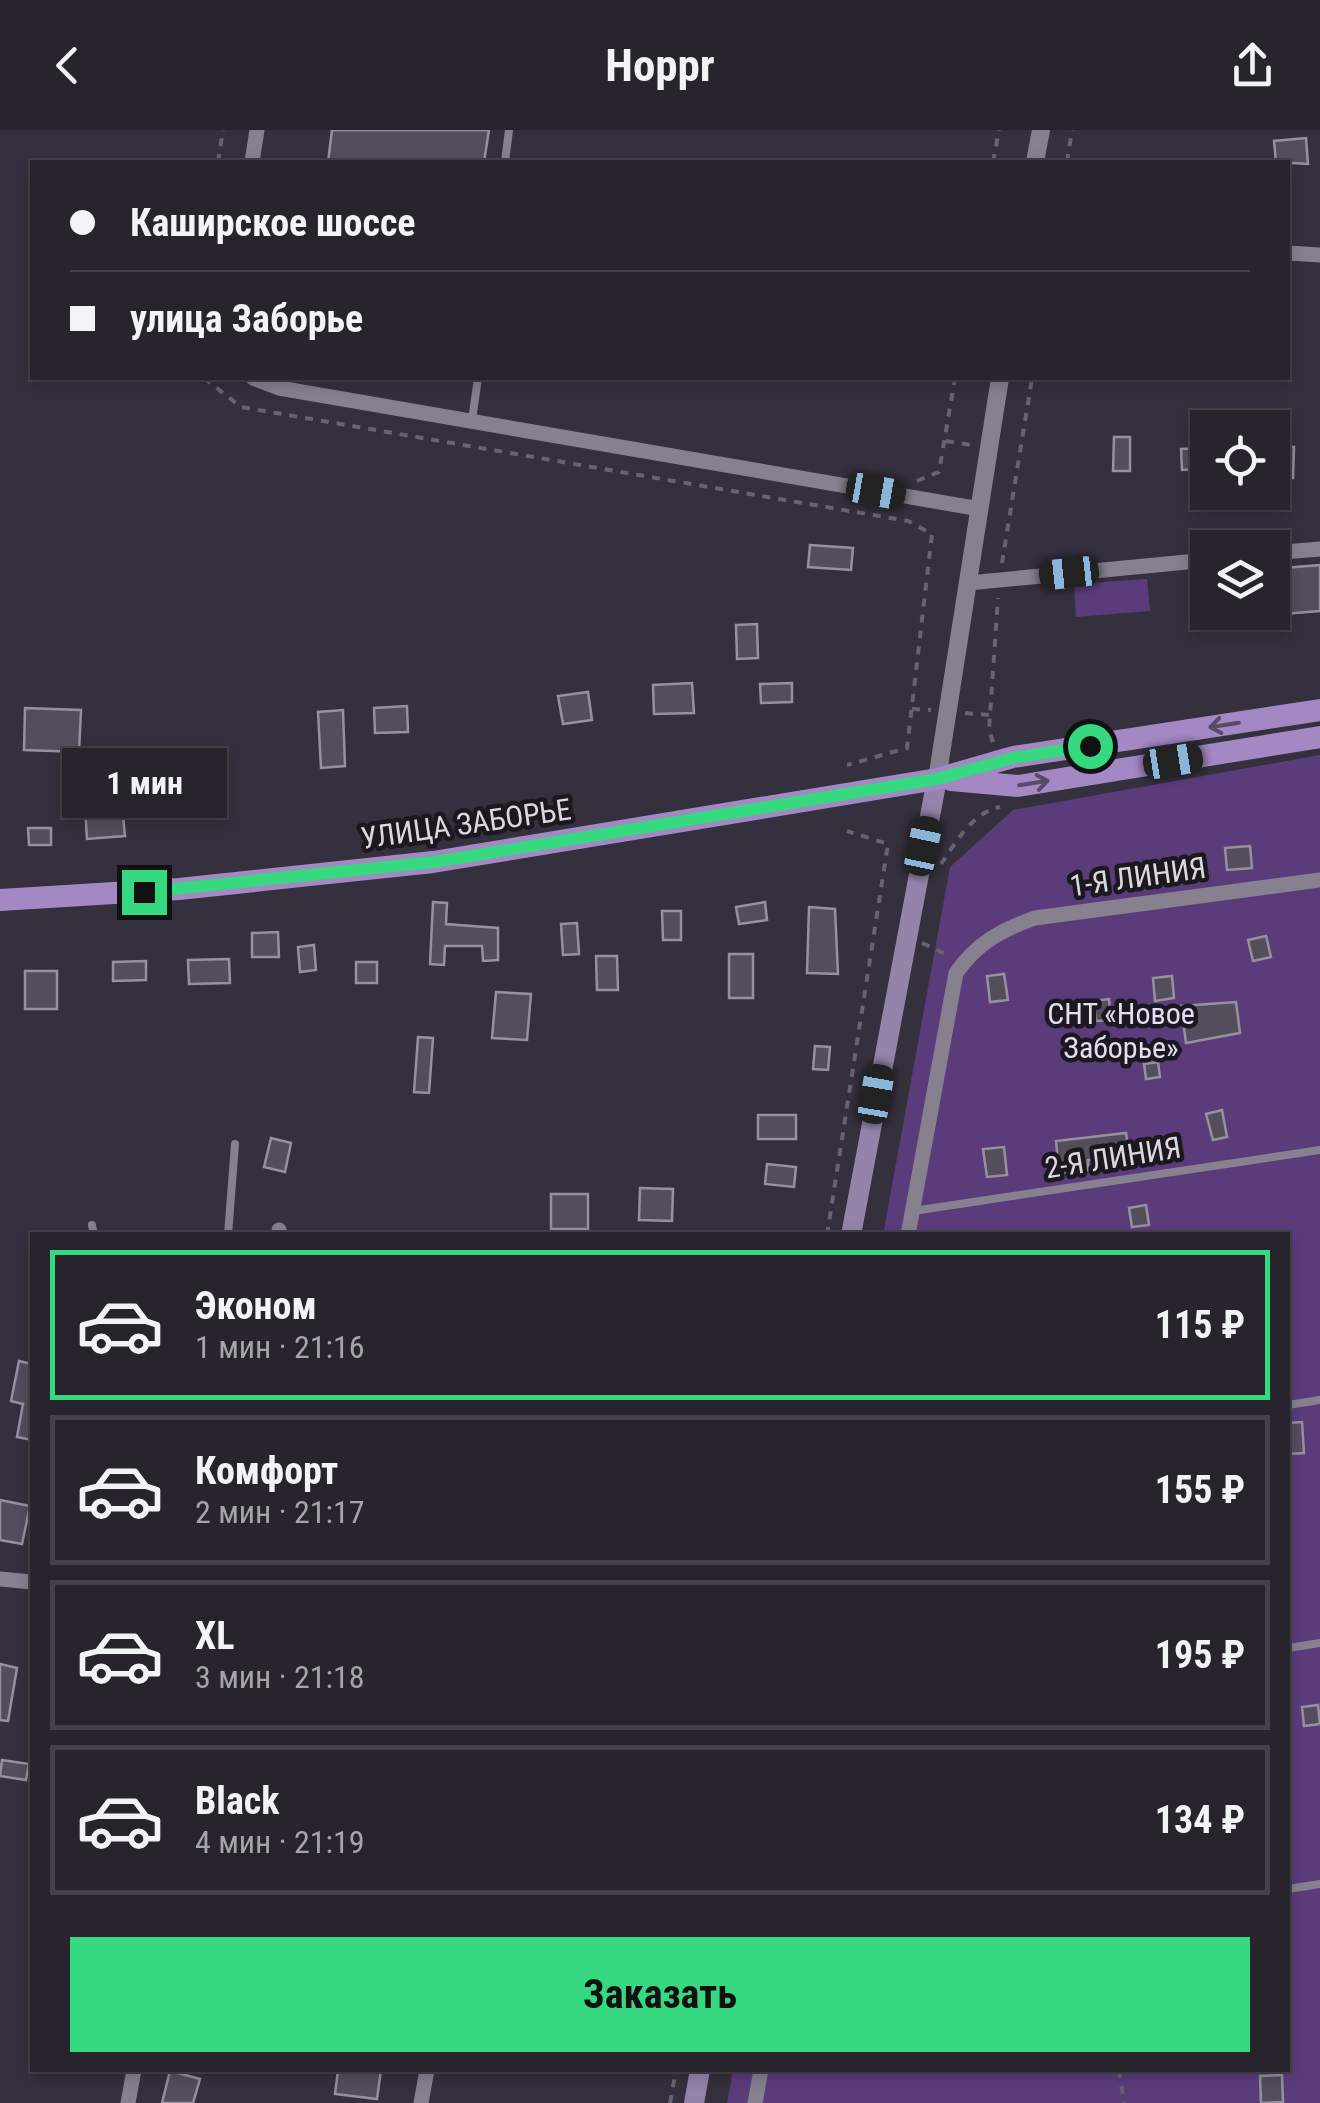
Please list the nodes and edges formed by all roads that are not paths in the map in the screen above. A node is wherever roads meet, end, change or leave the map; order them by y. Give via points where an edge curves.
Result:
1 (257, 130) edge
2 (509, 130) edge
3 (1041, 130) edge
4 (252, 160) edge
5 (505, 160) edge
6 (1035, 160) edge
7 (1290, 253) edge
8 (1320, 254) edge
9 (258, 380) edge
10 (478, 380) edge
11 (1000, 380) edge
12 (472, 420) junction
13 (980, 509) junction
14 (1320, 548) edge
15 (1290, 551) edge
16 (1190, 562) edge
17 (968, 583) junction
18 (1320, 710) edge
19 (1320, 737) edge
20 (937, 779) junction
21 (1320, 880) edge
22 (0, 900) edge
23 (235, 1144) dead end
24 (1320, 1150) edge
25 (913, 1211) junction
26 (92, 1225) dead end
27 (93, 1232) edge
28 (228, 1232) edge
29 (852, 1232) edge
30 (909, 1232) edge
31 (1320, 1400) edge
32 (1290, 1406) edge
33 (0, 1579) edge
34 (30, 1582) edge
35 (1320, 1643) edge
36 (1290, 1648) edge
37 (1320, 1884) edge
38 (1290, 1889) edge
39 (134, 2072) edge
40 (427, 2072) edge
41 (700, 2072) edge
42 (761, 2072) edge
43 (128, 2103) edge
44 (421, 2103) edge
45 (694, 2103) edge
46 (755, 2103) edge

1 - 4 street
2 - 5 lane
3 - 6 street
7 - 8 street
9 - 12 street
10 - 12 lane
11 - 13 street
12 - 13 street
13 - 17 street
14 - 15 street
16 - 17 street
17 - 20 street
18 -> 20 main road via 1013,758
20 -> 19 main road via 1018,786
20 - 22 main road, УЛИЦА ЗАБОРЬЕ via 434,862
20 - 29 main road
21 - 25 street, 1-Я ЛИНИЯ via 1035,918 1000,930 956,973
23 - 28 lane
24 - 25 lane, 2-Я ЛИНИЯ
25 - 30 street
26 - 27 lane
31 - 32 lane
33 - 34 street
35 - 36 lane
37 - 38 lane
39 - 43 street
40 - 44 street
41 - 45 main road
42 - 46 street

